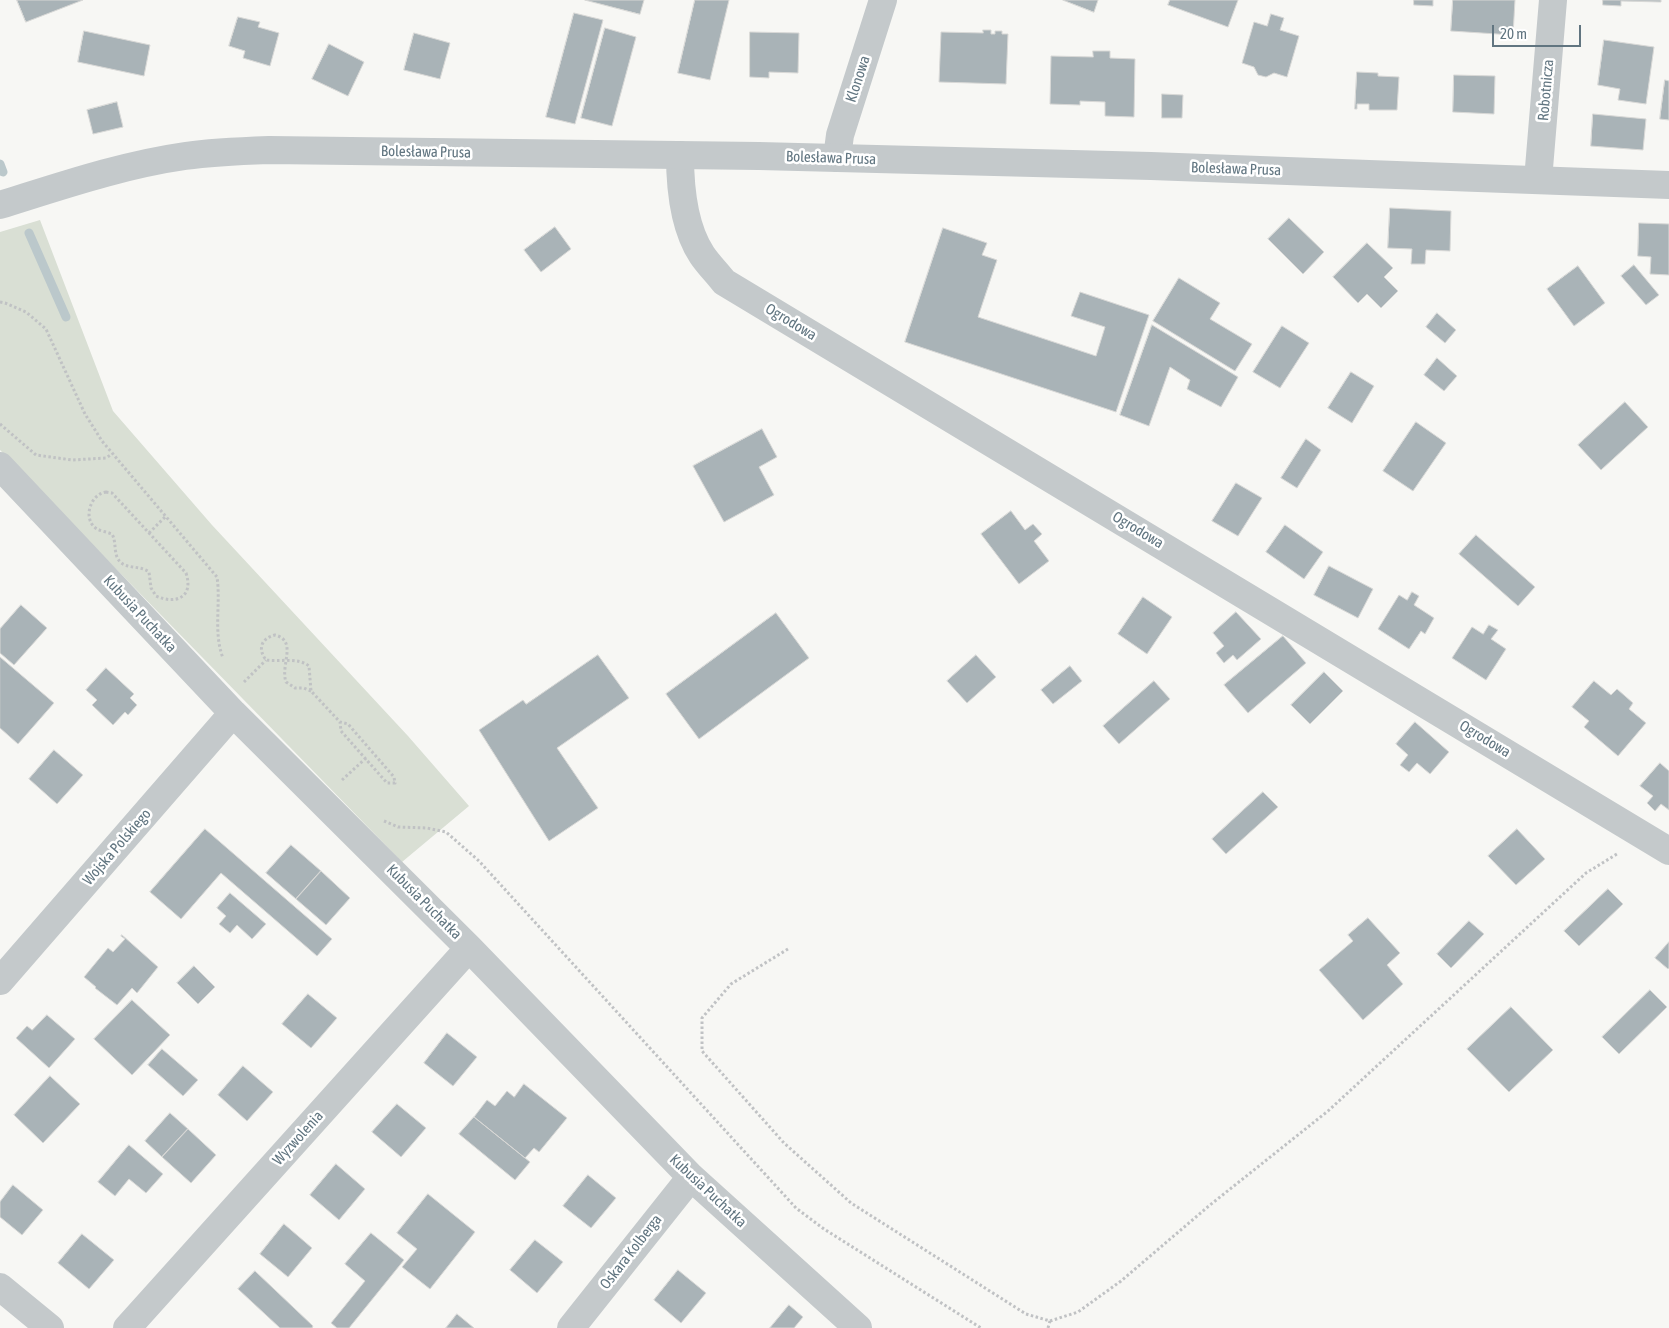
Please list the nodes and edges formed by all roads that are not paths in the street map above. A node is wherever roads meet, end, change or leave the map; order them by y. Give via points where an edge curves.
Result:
1 (883, 0) edge
2 (1553, 0) edge
3 (680, 155) junction
4 (837, 158) junction
5 (1538, 180) junction
6 (1669, 185) edge
7 (0, 205) edge
8 (0, 466) edge
9 (233, 713) junction
10 (1669, 851) edge
11 (469, 948) junction
12 (0, 981) edge
13 (691, 1177) junction
14 (0, 1287) edge
15 (50, 1328) edge
16 (127, 1328) edge
17 (571, 1328) edge
18 (858, 1328) edge

1 - 4 street, Klonowa via 840,135
2 - 5 street, Robotnicza
3 - 4 street, Bolesława Prusa
3 - 7 street, Bolesława Prusa via 226,151 134,166
3 - 10 street, Ogrodowa via 680,183 692,233 701,254 724,282
4 - 5 street, Bolesława Prusa
5 - 6 street, Bolesława Prusa
8 - 9 street, Kubusia Puchatka
9 - 11 street, Kubusia Puchatka
9 - 12 street, Wojska Polskiego
11 - 13 street, Kubusia Puchatka
11 - 16 street, Wyzwolenia
13 - 17 street, Oskara Kolberga
13 - 18 street, Kubusia Puchatka
14 - 15 street

